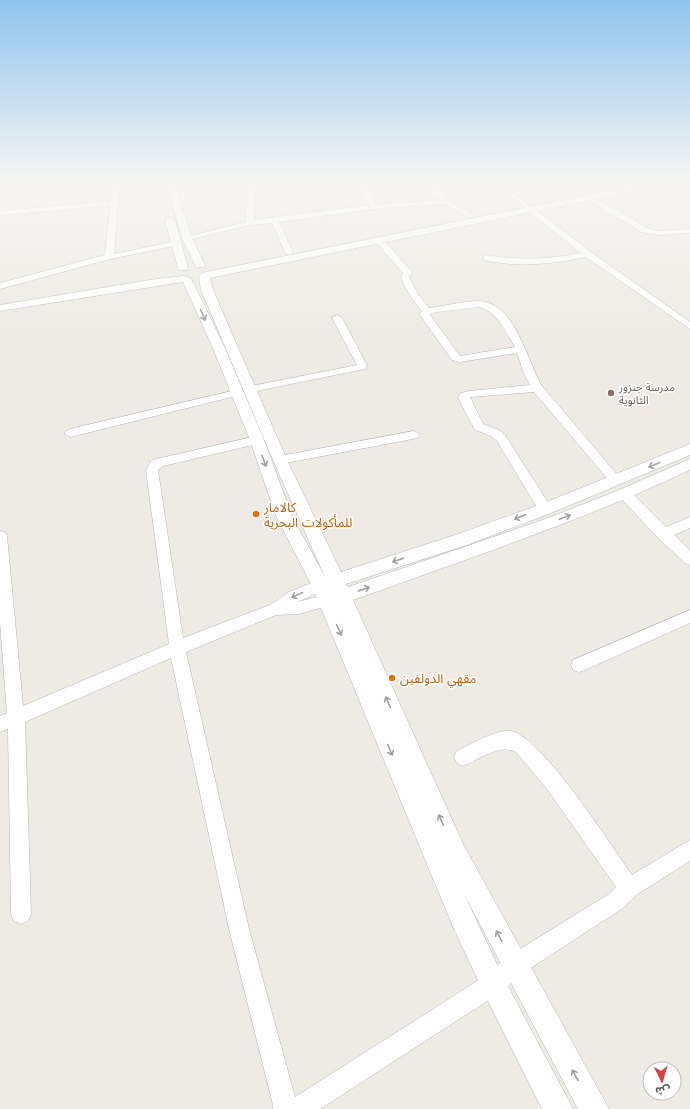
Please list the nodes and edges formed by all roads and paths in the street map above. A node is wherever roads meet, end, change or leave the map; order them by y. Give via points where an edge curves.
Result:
1 (110, 233) edge
2 (173, 233) edge
3 (185, 233) edge
4 (209, 233) edge
5 (280, 233) edge
6 (386, 233) edge
7 (412, 233) edge
8 (561, 233) edge
9 (187, 238) junction
10 (379, 240) junction
11 (176, 243) junction
12 (289, 252) junction
13 (588, 254) junction
14 (108, 257) junction
15 (487, 258) dead end
16 (193, 272) junction
17 (0, 286) edge
18 (0, 302) edge
19 (0, 308) edge
20 (427, 311) junction
21 (337, 318) dead end
22 (690, 326) edge
23 (521, 349) junction
24 (537, 388) junction
25 (244, 391) junction
26 (70, 433) dead end
27 (414, 435) dead end
28 (256, 440) junction
29 (690, 449) edge
30 (280, 460) junction
31 (690, 464) edge
32 (620, 487) junction
33 (545, 509) junction
34 (690, 522) edge
35 (663, 534) junction
36 (0, 536) edge
37 (690, 559) edge
38 (331, 591) junction
39 (690, 616) edge
40 (177, 648) junction
41 (579, 664) dead end
42 (16, 716) junction
43 (0, 724) edge
44 (463, 757) dead end
45 (690, 850) edge
46 (629, 888) junction
47 (21, 914) dead end
48 (515, 966) junction
49 (493, 984) junction
50 (286, 1109) edge
51 (298, 1109) edge
52 (558, 1109) edge
53 (594, 1109) edge

1 - 14 street
2 - 11 street
3 - 9 street
4 - 9 street
5 - 12 street
6 - 12 street
7 - 10 street
8 - 13 street
9 - 16 street
10 - 16 street
10 - 20 street via 408,273 405,277 408,286
11 - 14 street
11 - 16 street
12 - 16 street
13 - 15 street via 528,264
13 - 22 street
14 - 17 street
16 - 18 street
16 - 19 street via 156,282
16 - 25 street via 207,290
20 - 23 street via 479,304 491,307 502,317
20 - 23 street via 425,315 460,360
21 - 25 street via 361,367
23 - 24 street via 529,374
24 - 32 street
24 - 33 street via 469,394 464,398 479,427 501,438
25 - 26 street
25 - 28 street
25 - 30 street
27 - 30 street
28 -> 38 street via 284,516
28 - 40 street via 160,462 155,464 152,470
29 -> 32 street
30 - 38 street
31 - 32 street
32 - 33 street
32 - 35 street
38 -> 32 street via 557,521
33 -> 38 street
34 - 35 street
35 - 37 street
36 - 42 street
38 - 40 street via 298,608 275,609
48 -> 38 street via 455,852
38 -> 49 street via 462,918
39 - 41 street
40 - 42 street
40 - 50 street via 239,929
42 - 43 street
42 - 47 street
44 - 46 street via 504,740 514,740 523,747 549,776
45 - 46 street
46 - 48 street via 616,901
48 - 49 street
53 -> 48 street
49 - 51 street
49 - 52 street

